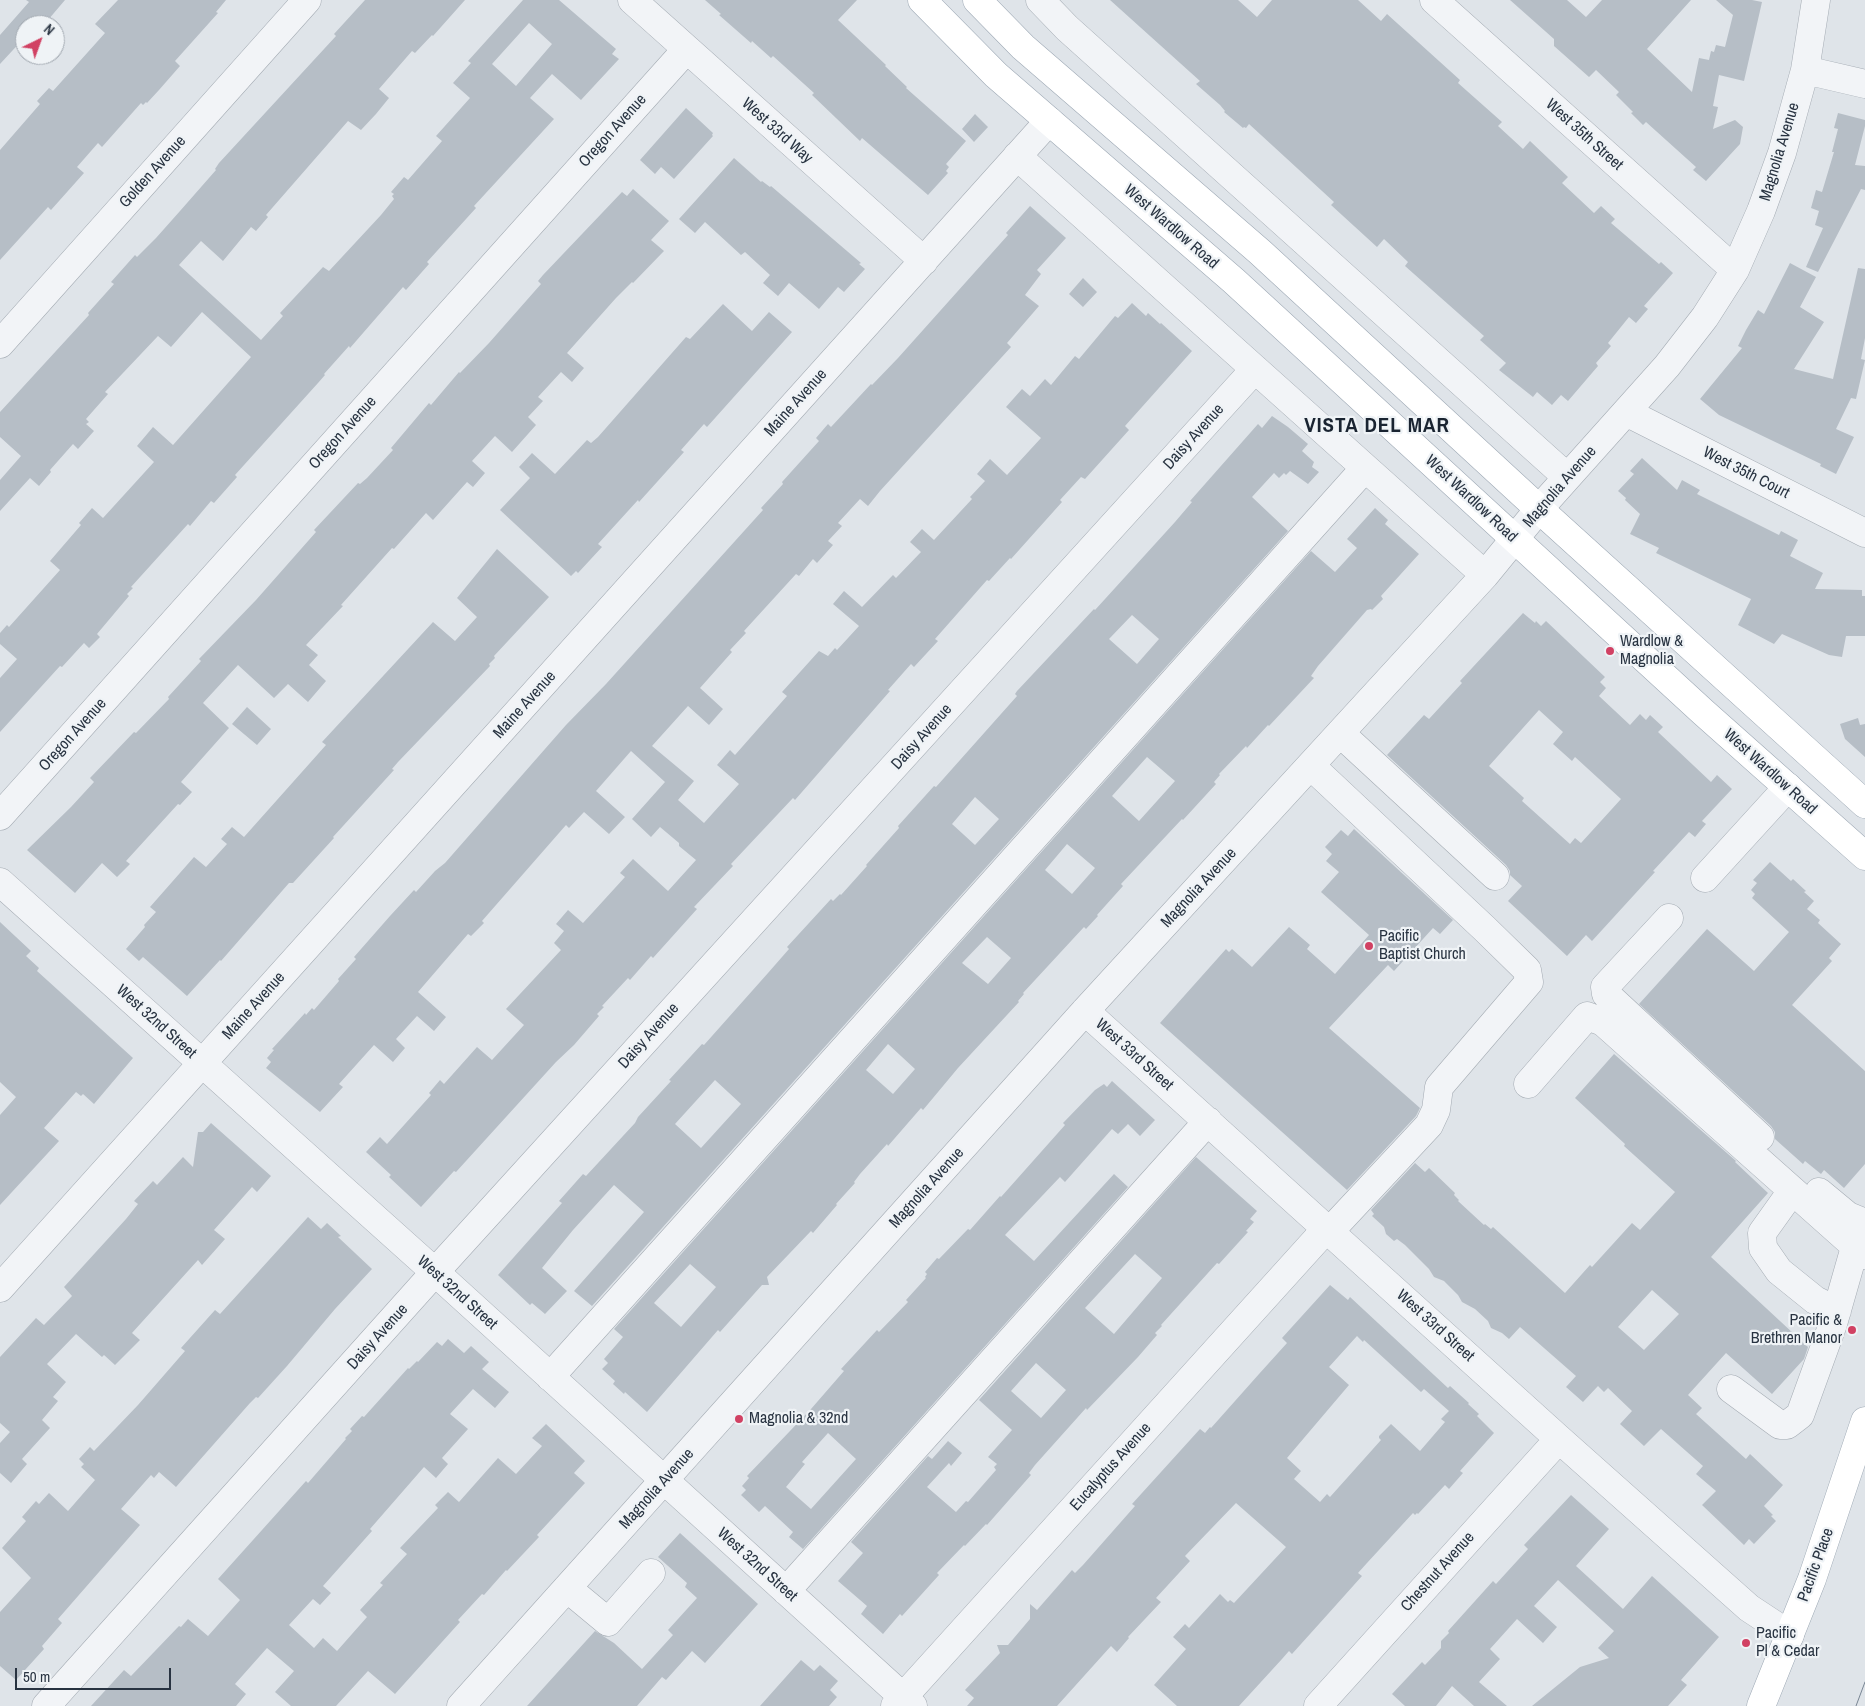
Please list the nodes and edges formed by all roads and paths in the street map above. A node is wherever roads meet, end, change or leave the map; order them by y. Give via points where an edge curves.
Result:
1 (307, 0) edge
2 (632, 0) edge
3 (922, 0) edge
4 (977, 0) edge
5 (1040, 0) edge
6 (1434, 0) edge
7 (1816, 0) edge
8 (686, 50) junction
9 (1805, 70) junction
10 (1865, 84) edge
11 (1049, 121) junction
12 (1017, 156) junction
13 (924, 261) junction
14 (1735, 270) junction
15 (0, 344) edge
16 (1255, 369) junction
17 (1626, 412) junction
18 (1365, 468) junction
19 (1568, 477) junction
20 (1539, 509) junction
21 (1865, 534) edge
22 (1516, 540) junction
23 (1485, 575) junction
24 (1340, 734) junction
25 (1311, 766) junction
26 (1788, 787) junction
27 (1861, 796) edge
28 (0, 816) edge
29 (1865, 856) edge
30 (1495, 876) dead end
31 (1705, 878) dead end
32 (0, 882) edge
33 (1669, 918) dead end
34 (1085, 1011) junction
35 (202, 1064) junction
36 (1528, 1084) dead end
37 (1208, 1121) junction
38 (1792, 1191) junction
39 (1328, 1229) junction
40 (1862, 1242) edge
41 (435, 1272) junction
42 (0, 1288) edge
43 (1837, 1311) junction
44 (550, 1377) junction
45 (1730, 1389) dead end
46 (1865, 1421) edge
47 (1559, 1439) junction
48 (664, 1480) junction
49 (650, 1573) dead end
50 (567, 1588) junction
51 (786, 1591) junction
52 (1790, 1635) junction
53 (903, 1703) edge
54 (46, 1706) edge
55 (461, 1706) edge
56 (1318, 1706) edge
57 (1760, 1706) edge

1 - 15 street, Golden Avenue
2 - 8 street, West 33rd Way
3 - 11 main road, West Wardlow Road via 996,76
4 - 20 main road via 1023,47 1260,252
5 - 19 street via 1067,28
6 - 14 street, West 35th Street
7 - 9 street, Magnolia Avenue
8 - 13 street, West 33rd Way
8 - 28 street, Oregon Avenue
9 - 10 street
9 - 14 street, Magnolia Avenue via 1782,153 1761,212
11 - 12 street, Maine Avenue
11 - 22 main road, West Wardlow Road via 1234,281
12 - 13 street, Maine Avenue
12 - 16 street
13 - 35 street, Maine Avenue
14 - 17 street, Magnolia Avenue via 1705,317
16 - 18 street
16 - 41 street, Daisy Avenue
17 - 19 street, Magnolia Avenue
17 - 21 street, West 35th Court
18 - 23 street
18 - 44 street
19 - 20 street, Magnolia Avenue
20 - 22 street, Magnolia Avenue
20 - 27 main road
22 - 23 street, Magnolia Avenue
22 - 26 main road, West Wardlow Road
23 - 24 street, Magnolia Avenue
24 - 25 street, Magnolia Avenue
24 - 30 street
25 - 34 street, Magnolia Avenue
25 - 39 street, Eucalyptus Avenue via 1527,970 1529,982 1439,1087 1436,1110 1429,1125
26 - 29 main road, West Wardlow Road
26 - 31 street
32 - 35 street, West 32nd Street
33 - 40 street via 1605,987 1606,994 1848,1216
34 - 37 street, West 33rd Street
34 - 48 street, Magnolia Avenue
35 - 41 street, West 32nd Street
35 - 42 street, Maine Avenue
36 - 38 street via 1587,1016 1602,1022
37 - 39 street, West 33rd Street
37 - 51 street
38 - 40 street
38 - 43 street via 1762,1233 1763,1248 1779,1271 1815,1300
39 - 47 street, West 33rd Street
39 - 53 street, Eucalyptus Avenue
40 - 43 street
41 - 44 street, West 32nd Street
41 - 54 street, Daisy Avenue
43 - 45 street via 1800,1415 1794,1420 1780,1425
44 - 48 street, West 32nd Street
46 - 52 main road, Pacific Place
47 - 52 street, West 33rd Street via 1749,1608
47 - 56 street, Chestnut Avenue
48 - 50 street, Magnolia Avenue
48 - 51 street, West 32nd Street
49 - 50 street via 608,1622
50 - 55 street, Magnolia Avenue
51 - 53 street, West 32nd Street
52 - 57 main road, Pacific Place

